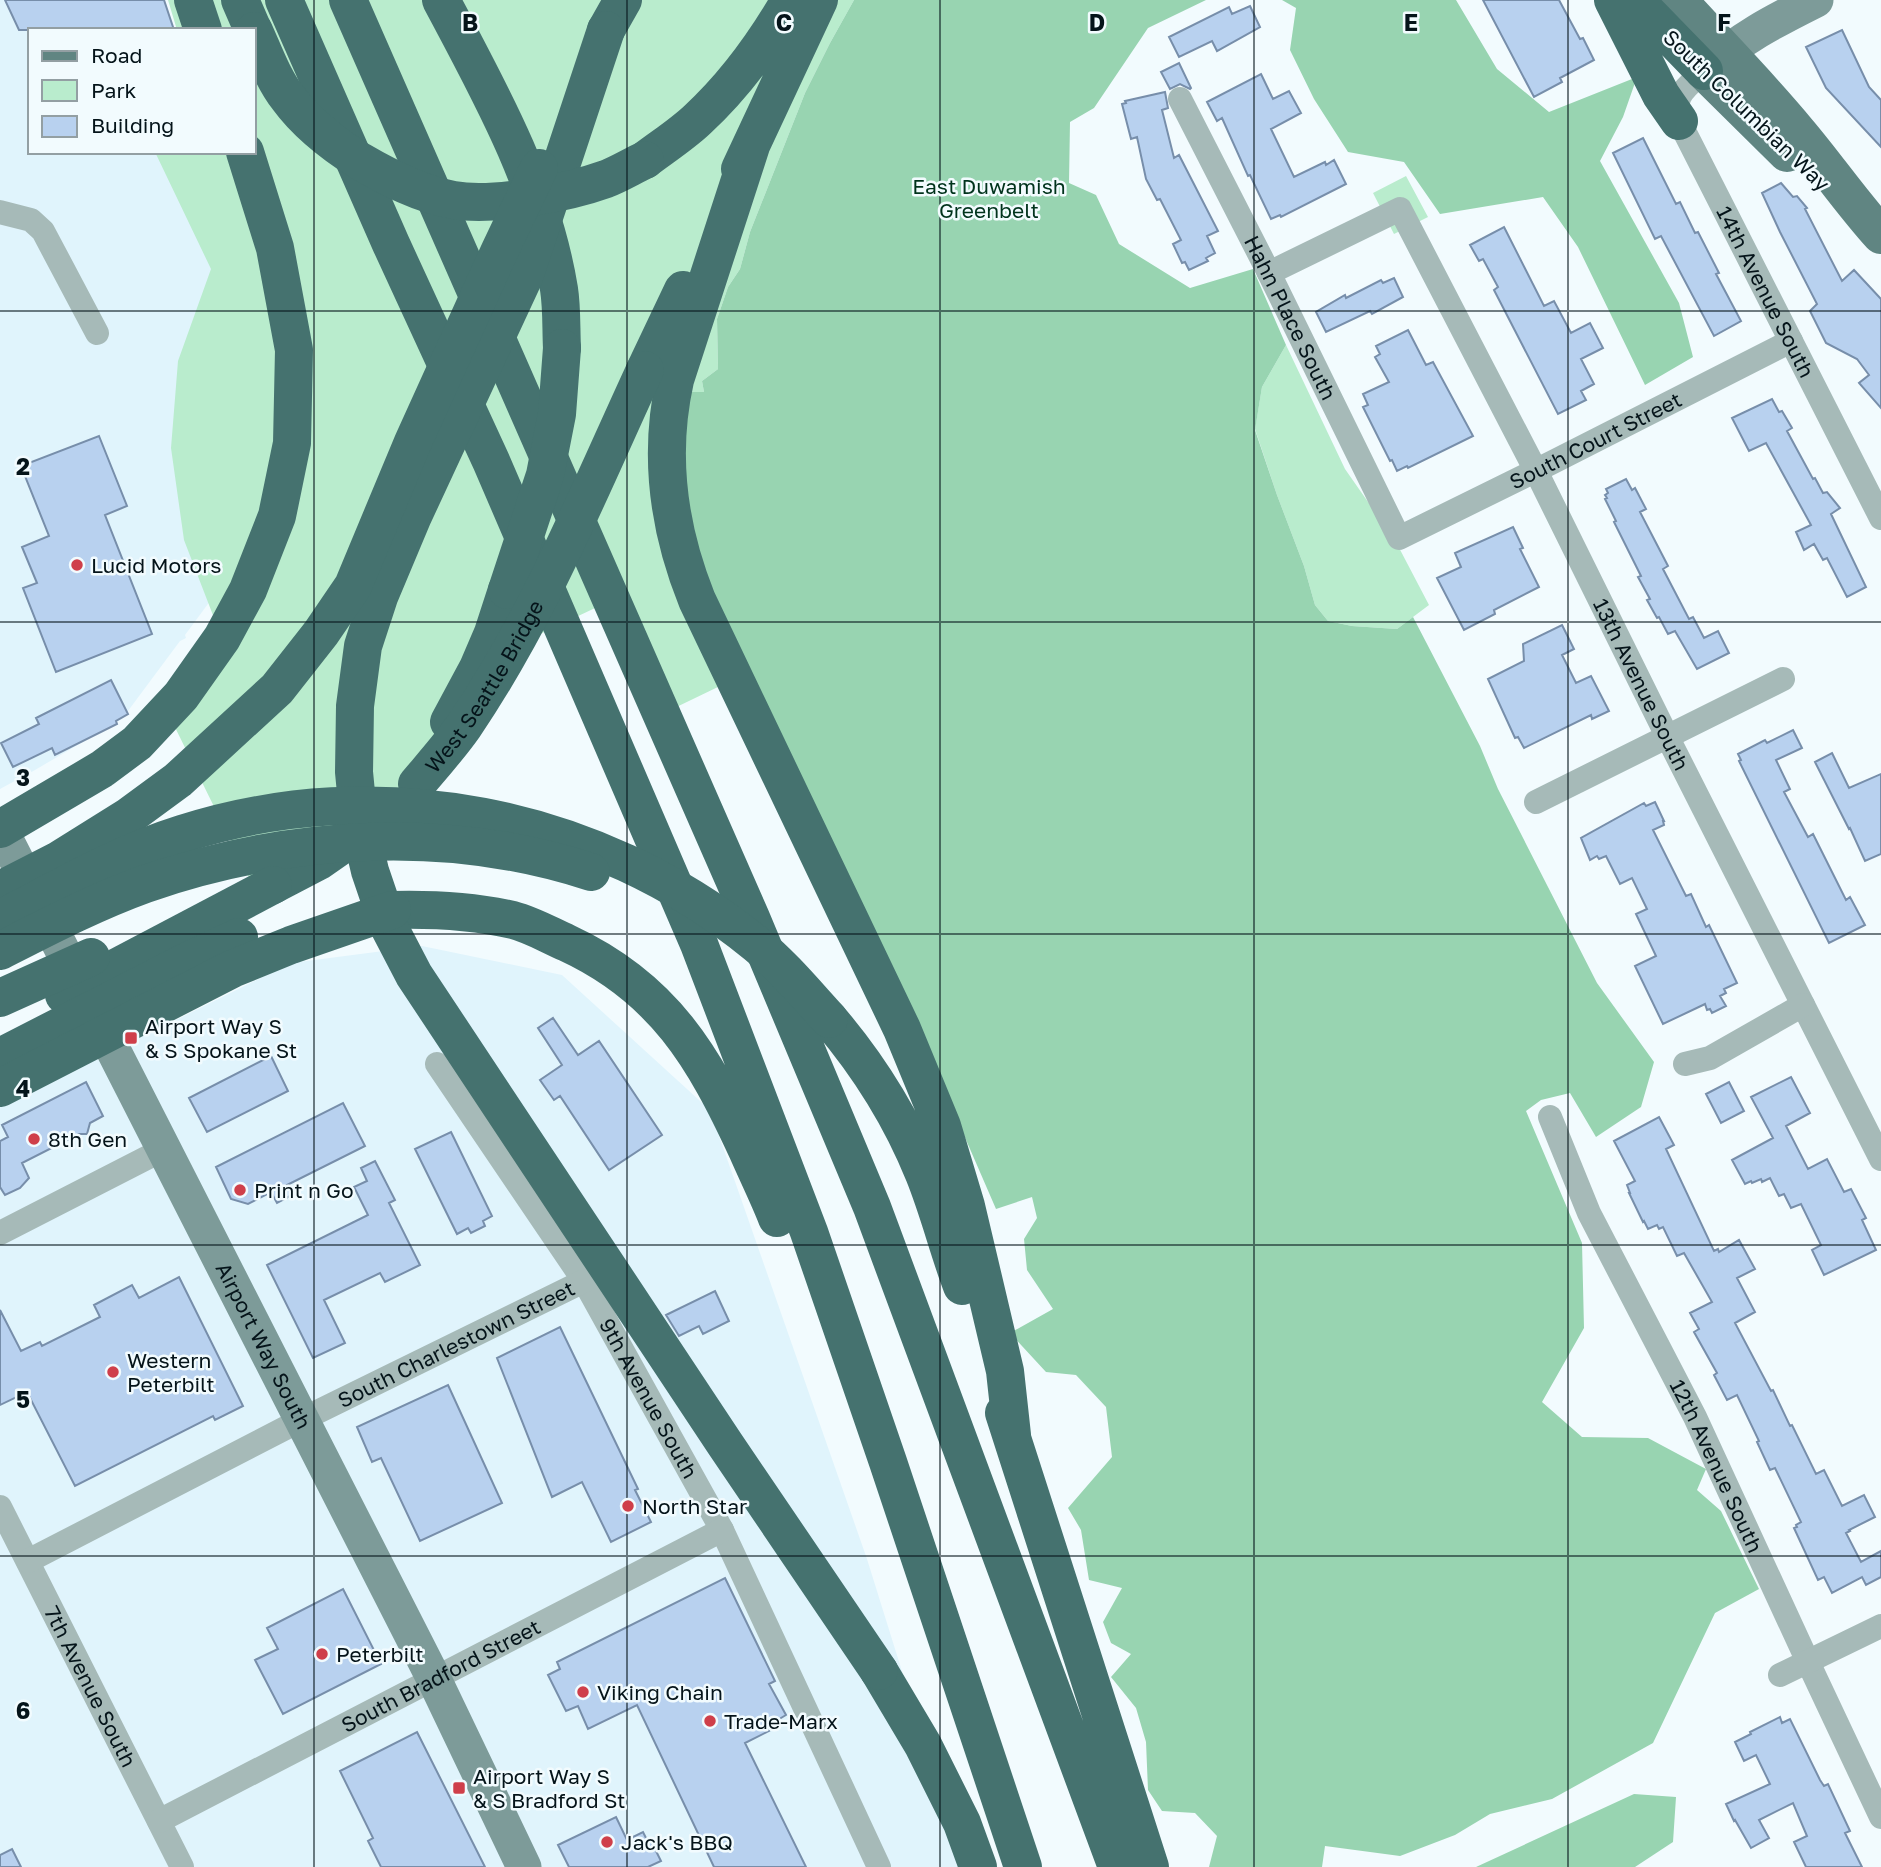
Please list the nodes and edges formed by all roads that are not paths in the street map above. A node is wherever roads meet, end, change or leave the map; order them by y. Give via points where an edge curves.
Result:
1 (192, 0) edge
2 (240, 0) edge
3 (284, 0) edge
4 (348, 0) edge
5 (441, 0) edge
6 (790, 0) edge
7 (819, 0) edge
8 (1613, 0) edge
9 (1635, 0) edge
10 (1678, 0) edge
11 (1812, 1) edge
12 (615, 15) edge
13 (202, 28) edge
14 (252, 28) edge
15 (256, 37) edge
16 (1715, 61) junction
17 (1180, 99) dead end
18 (1679, 121) junction
19 (751, 146) junction
20 (246, 154) edge
21 (0, 212) edge
22 (1872, 225) edge
23 (1269, 273) junction
24 (97, 333) dead end
25 (1791, 341) junction
26 (412, 442) junction
27 (1536, 471) junction
28 (1881, 518) edge
29 (1399, 538) joint
30 (1783, 679) dead end
31 (1667, 736) junction
32 (417, 784) junction
33 (1536, 802) dead end
34 (0, 829) edge
35 (0, 855) edge
36 (273, 885) junction
37 (0, 890) edge
38 (392, 910) junction
39 (0, 919) edge
40 (54, 935) junction
41 (0, 951) edge
42 (0, 962) edge
43 (0, 998) edge
44 (1803, 1005) junction
45 (829, 1020) junction
46 (0, 1028) edge
47 (0, 1057) edge
48 (437, 1064) dead end
49 (1685, 1064) dead end
50 (0, 1088) edge
51 (1550, 1117) dead end
52 (164, 1149) junction
53 (1881, 1158) edge
54 (952, 1210) junction
55 (0, 1233) edge
56 (797, 1236) junction
57 (584, 1282) junction
58 (301, 1420) junction
59 (0, 1507) edge
60 (722, 1530) junction
61 (28, 1561) junction
62 (1881, 1626) edge
63 (1808, 1662) junction
64 (1780, 1675) dead end
65 (434, 1679) junction
66 (1881, 1817) edge
67 (159, 1821) junction
68 (182, 1867) edge
69 (524, 1867) edge
70 (879, 1867) edge
71 (978, 1867) edge
72 (1023, 1867) edge
73 (1117, 1867) edge
74 (1150, 1867) edge

1 - 13 highway
2 - 14 highway
3 - 56 highway, bridge via 491,461 699,944
4 - 73 highway, bridge via 751,918 872,1206
5 - 32 highway, bridge via 522,162 546,229 559,291 562,348 557,414 545,475 526,534 483,657
6 - 15 highway, bridge via 762,46 724,94 645,160 573,189 497,202 454,200 421,191 391,180 334,145 287,98
7 - 19 highway
8 - 18 highway
9 - 16 highway, South Columbian Way
10 - 16 main road, South Columbian Way
11 - 16 main road via 1764,26
12 - 26 highway, bridge
12 - 71 highway, bridge via 524,277 413,516 363,646 355,706 359,824 389,926 414,975 879,1671 923,1745
16 - 18 street via 1679,96
16 - 22 main road, South Columbian Way via 1806,170
17 - 23 street, Hahn Place South
18 - 25 street, 14th Avenue South
19 - 32 highway, West Seattle Bridge, bridge via 539,599 462,729
19 - 54 highway via 675,380 668,417 667,482 675,534 692,588 923,1077 949,1145
20 - 34 highway, bridge via 275,248 294,351 292,443 277,516 248,590 222,638 181,696 137,743 102,769
21 - 24 street via 31,220 43,231
23 - 27 street, 13th Avenue South via 1400,209
23 - 29 street, Hahn Place South
25 - 27 street, South Court Street
25 - 28 street, 14th Avenue South
26 - 35 highway, bridge via 341,578 273,668 167,764
26 - 37 highway, bridge via 353,586 277,689 178,780 129,816
27 - 29 street, South Court Street
27 - 31 street, 13th Avenue South
30 - 31 street
31 - 33 street
31 - 44 street, 13th Avenue South
32 - 36 highway, West Seattle Bridge, bridge via 385,816
34 - 40 main road, Airport Way South
36 - 43 highway, bridge via 121,943
36 - 46 highway, West Seattle Bridge, bridge
38 - 47 highway, bridge via 310,916 246,935
38 - 50 highway, bridge via 232,969
38 - 56 highway via 471,912 515,920 587,952 643,992 681,1031 702,1061 764,1187
39 - 45 highway, bridge via 133,852 219,823 302,809 436,809 497,818 604,852 682,893 760,947
40 - 42 main road
40 - 52 main road, Airport Way South
41 - 45 highway, bridge via 89,906 205,866 303,846 439,844 539,858 643,893 719,933
44 - 49 street via 1710,1058
44 - 53 street, 13th Avenue South
45 - 54 highway via 888,1100
48 - 57 street, 9th Avenue South
51 - 63 street, 12th Avenue South via 1589,1213 1695,1417
52 - 55 street
52 - 58 main road, Airport Way South
54 - 74 highway via 985,1361
56 - 72 highway via 853,1423 888,1462
57 - 58 street, South Charlestown Street
57 - 60 street, 9th Avenue South
58 - 61 street, South Charlestown Street
58 - 65 main road, Airport Way South
59 - 61 street, 7th Avenue South
60 - 65 street, South Bradford Street
60 - 70 street, 9th Avenue South
61 - 67 street, 7th Avenue South
62 - 63 street
63 - 64 street
63 - 66 street, 12th Avenue South
65 - 67 street, South Bradford Street
65 - 69 main road, Airport Way South
67 - 68 street, 7th Avenue South

